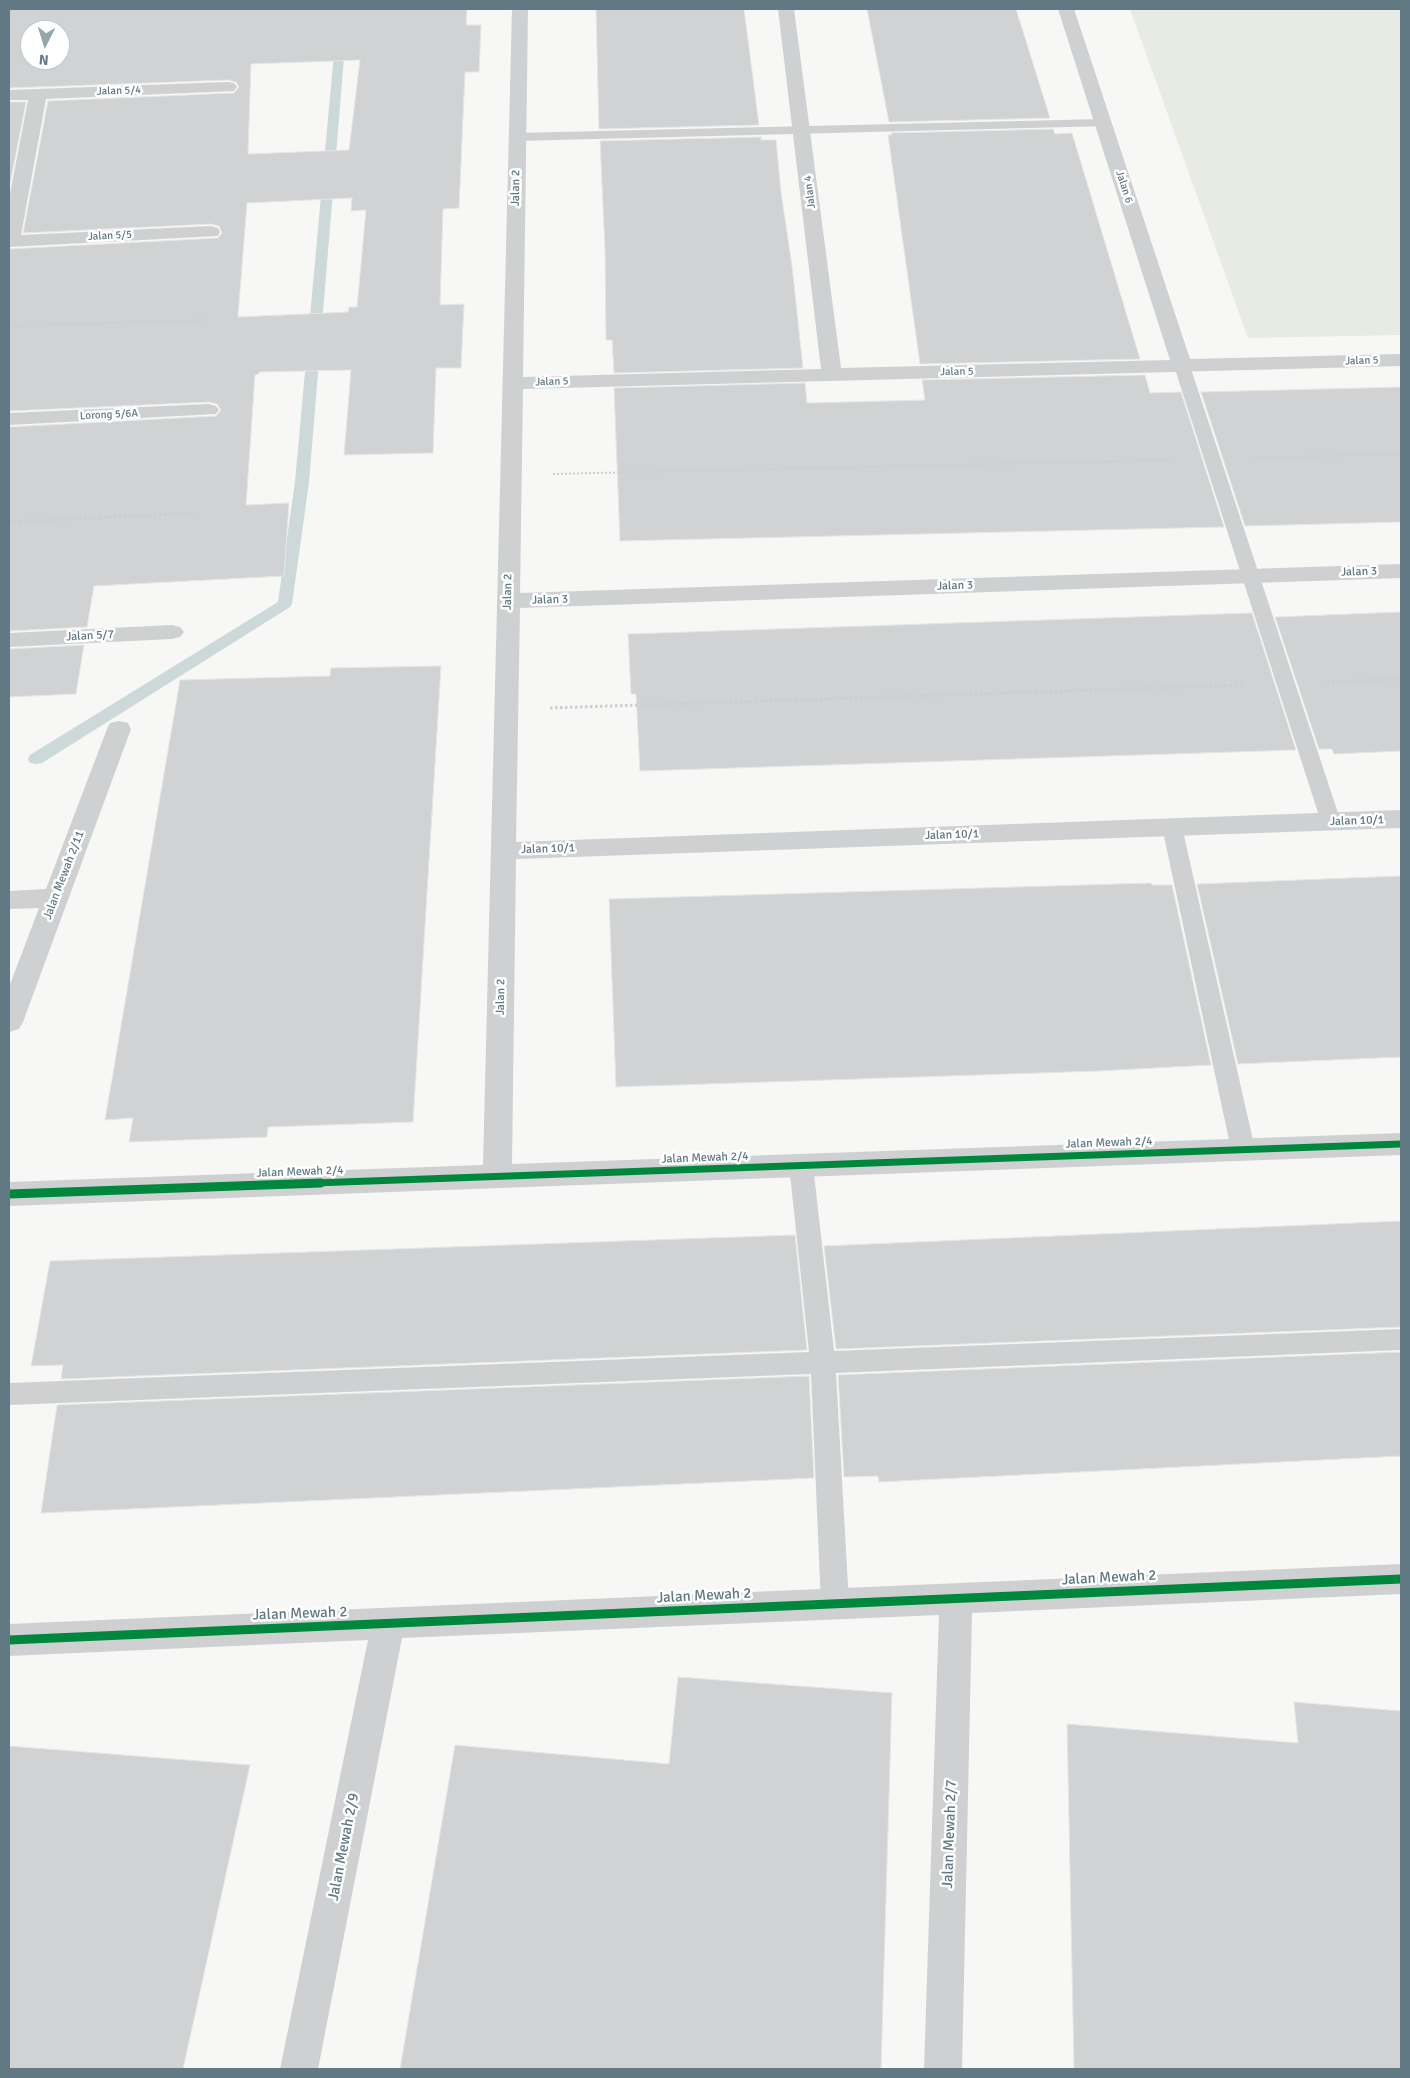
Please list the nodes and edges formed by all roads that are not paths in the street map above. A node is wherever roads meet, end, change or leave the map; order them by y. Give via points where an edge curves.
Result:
1 (520, 9) edge
2 (786, 9) edge
3 (1066, 9) edge
4 (228, 87) dead end
5 (38, 94) junction
6 (9, 95) edge
7 (1103, 123) junction
8 (802, 130) junction
9 (517, 137) junction
10 (211, 232) dead end
11 (10, 241) edge
12 (1401, 360) edge
13 (1182, 366) junction
14 (832, 375) junction
15 (512, 383) junction
16 (209, 410) dead end
17 (9, 419) edge
18 (1401, 571) edge
19 (1250, 576) junction
20 (508, 601) junction
21 (172, 632) dead end
22 (9, 640) edge
23 (119, 729) dead end
24 (1401, 819) edge
25 (1330, 822) junction
26 (1172, 827) junction
27 (504, 851) junction
28 (55, 898) junction
29 (9, 900) edge
30 (9, 1022) edge
31 (1401, 1144) edge
32 (1242, 1149) junction
33 (802, 1165) junction
34 (497, 1176) junction
35 (9, 1194) edge
36 (1401, 1340) edge
37 (824, 1362) junction
38 (9, 1394) edge
39 (1401, 1579) edge
40 (956, 1599) junction
41 (835, 1604) junction
42 (388, 1624) junction
43 (9, 1640) edge
44 (299, 2069) edge
45 (944, 2069) edge

1 - 9 street, Jalan 2
2 - 8 street, Jalan 4
3 - 7 street, Jalan 6
4 - 5 street, Jalan 5/4
5 - 6 street, Jalan 5/4
5 - 11 street
7 - 8 lane
7 - 13 street, Jalan 6
8 - 9 lane
8 - 14 street, Jalan 4
9 - 15 street, Jalan 2
10 - 11 street, Jalan 5/5
12 - 13 street, Jalan 5
13 - 14 street, Jalan 5
13 - 19 lane
14 - 15 street, Jalan 5
15 - 20 street, Jalan 2
16 - 17 street, Lorong 5/6A
18 - 19 street, Jalan 3
19 - 20 street, Jalan 3
19 - 25 lane
20 - 27 street, Jalan 2
21 - 22 street, Jalan 5/7
23 - 28 street, Jalan Mewah 2/11
24 - 25 street, Jalan 10/1
25 - 26 street, Jalan 10/1
26 - 27 street, Jalan 10/1
26 - 32 lane
27 - 34 street, Jalan 2
28 - 29 street
28 - 30 street, Jalan Mewah 2/11
31 - 32 street, Jalan Mewah 2/4
32 - 33 street, Jalan Mewah 2/4
33 - 34 street, Jalan Mewah 2/4
33 - 37 lane
34 - 35 street, Jalan Mewah 2/4
36 - 37 lane
37 - 38 lane
37 - 41 lane
39 - 40 street, Jalan Mewah 2
40 - 41 street, Jalan Mewah 2
40 - 45 street, Jalan Mewah 2/7
41 - 42 street, Jalan Mewah 2
42 - 43 street, Jalan Mewah 2
42 - 44 street, Jalan Mewah 2/9

